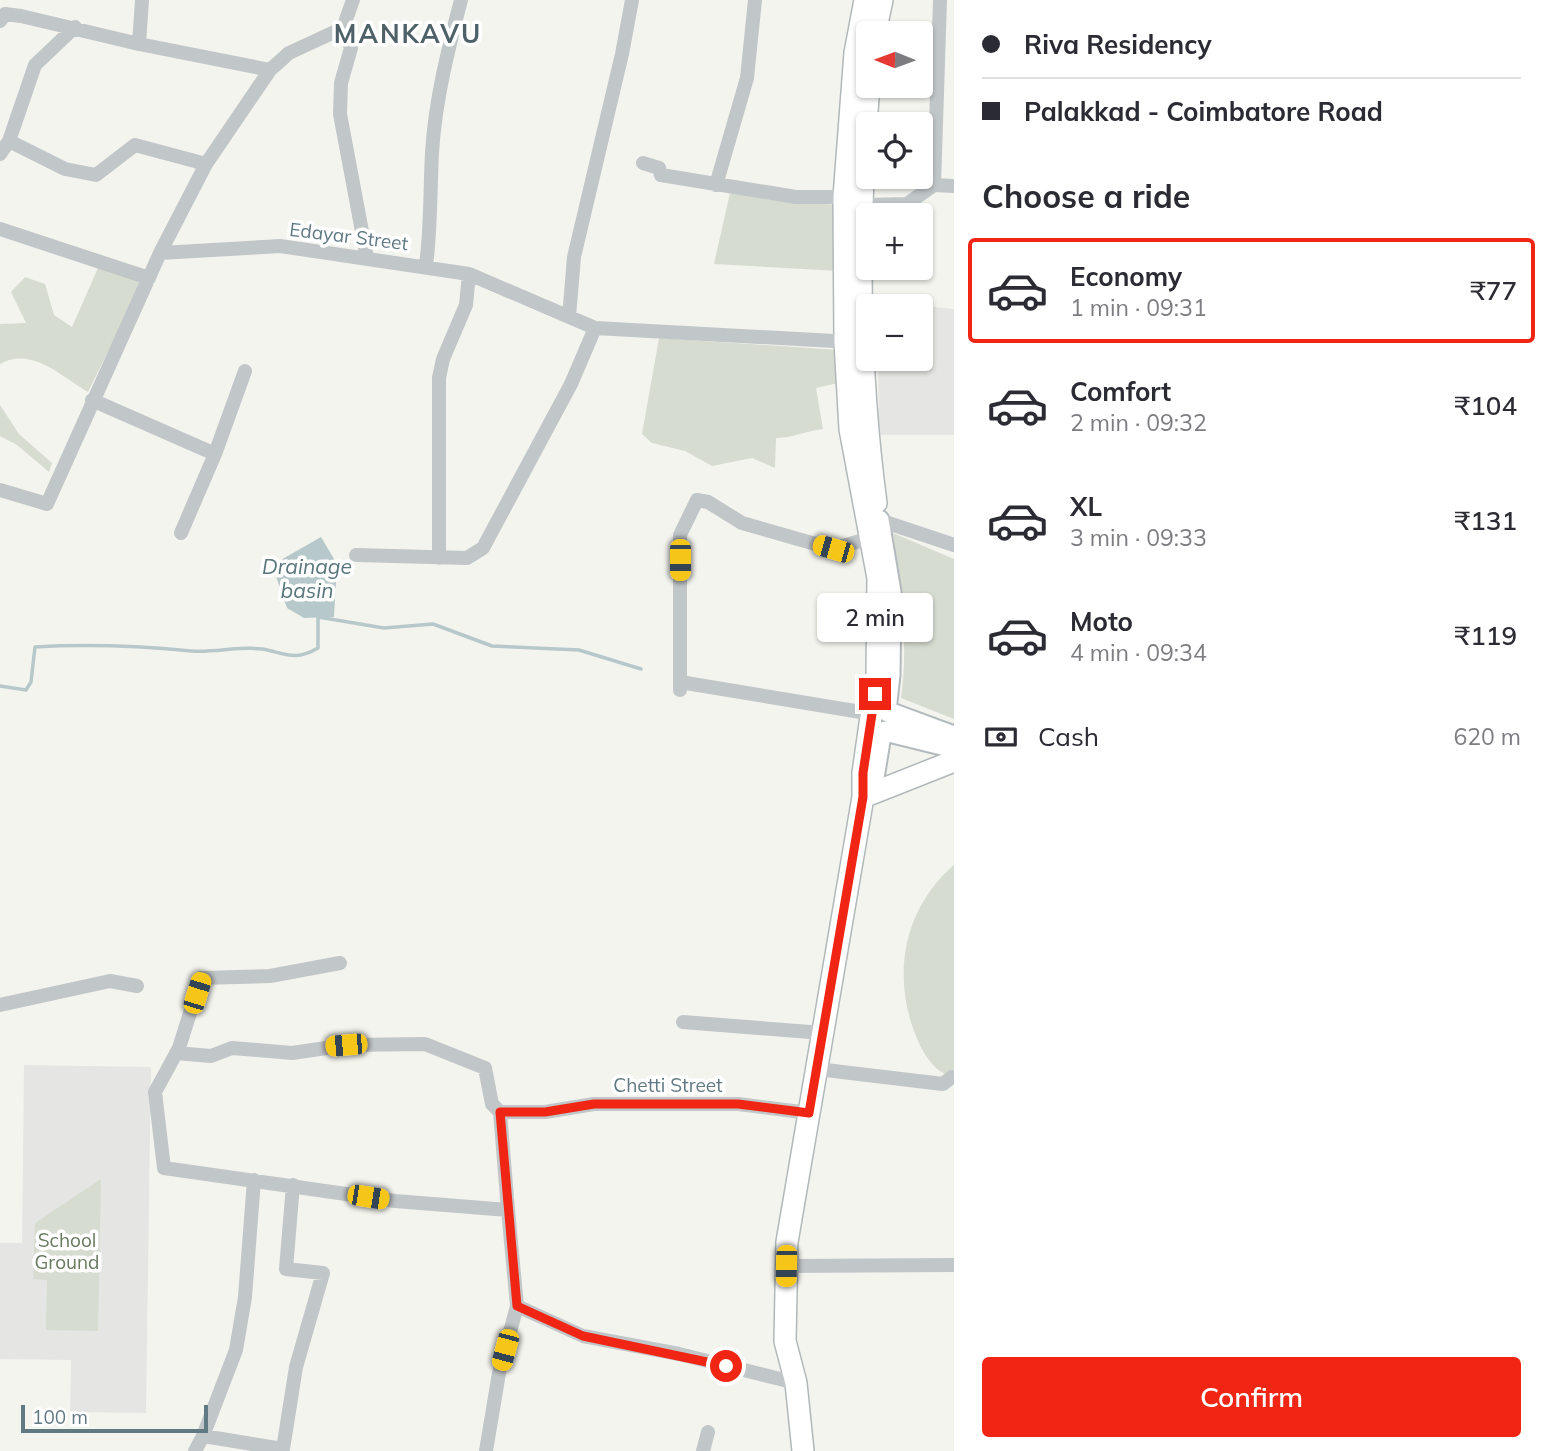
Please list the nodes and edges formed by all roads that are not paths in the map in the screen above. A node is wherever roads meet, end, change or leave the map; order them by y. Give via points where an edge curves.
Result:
1 (142, 0) edge
2 (353, 0) edge
3 (461, 0) edge
4 (632, 0) edge
5 (755, 0) edge
6 (865, 0) edge
7 (882, 0) edge
8 (940, 0) edge
9 (0, 21) edge
10 (878, 21) edge
11 (75, 27) junction
12 (343, 28) junction
13 (139, 44) junction
14 (270, 70) junction
15 (868, 98) edge
16 (9, 141) junction
17 (0, 153) edge
18 (643, 163) dead end
19 (206, 164) junction
20 (716, 185) junction
21 (934, 186) junction
22 (954, 186) edge
23 (857, 200) junction
24 (0, 229) edge
25 (160, 253) junction
26 (367, 258) junction
27 (426, 265) junction
28 (469, 274) junction
29 (149, 278) junction
30 (569, 317) junction
31 (595, 328) junction
32 (854, 342) junction
33 (245, 371) dead end
34 (92, 400) junction
35 (215, 454) junction
36 (0, 490) edge
37 (871, 524) junction
38 (181, 533) dead end
39 (954, 545) edge
40 (356, 555) dead end
41 (439, 558) junction
42 (879, 713) junction
43 (954, 736) edge
44 (954, 749) edge
45 (954, 761) edge
46 (863, 797) junction
47 (340, 963) dead end
48 (137, 986) dead end
49 (0, 1005) edge
50 (683, 1022) dead end
51 (823, 1034) junction
52 (176, 1053) junction
53 (817, 1069) junction
54 (952, 1077) dead end
55 (500, 1112) junction
56 (809, 1113) junction
57 (254, 1180) junction
58 (293, 1185) junction
59 (508, 1210) junction
60 (954, 1265) edge
61 (786, 1266) junction
62 (517, 1306) junction
63 (796, 1383) junction
64 (708, 1432) dead end
65 (203, 1436) junction
66 (283, 1450) edge
67 (195, 1451) edge
68 (486, 1451) edge
69 (703, 1451) edge
70 (803, 1451) edge

1 - 13 street
2 - 12 street
3 - 27 street via 444,62 432,150
4 - 30 street via 574,257
5 - 20 street via 747,78
6 - 23 main road via 855,53
7 - 10 main road
8 - 21 street
9 - 11 street via 5,14
11 - 13 street
11 - 16 street via 35,65
12 - 14 street via 289,52
12 - 26 street via 351,48 341,83 340,114
13 - 14 street
14 - 19 street
15 - 23 main road
16 - 17 street
16 - 19 street via 65,169 96,175 135,145
18 - 20 street via 659,168 661,175
19 - 25 street
20 - 23 street
21 - 22 street
21 - 23 street via 908,204
23 - 32 main road
24 - 29 street
25 - 26 street, Edayar Street via 280,246
25 - 29 street
26 - 27 street, Edayar Street
27 - 28 street, Edayar Street
28 - 30 street, Edayar Street
28 - 41 street via 466,305 439,378
29 - 34 street
30 - 31 street, Edayar Street
31 - 32 street, Edayar Street
31 - 41 street via 571,384 483,548 467,558
32 - 37 main road
33 - 35 street
34 - 35 street
34 - 36 street via 47,503
35 - 38 street
37 - 39 street
37 - 42 main road via 878,578
37 - 42 street via 833,549 742,523 708,502 696,500 680,535 680,686
40 - 41 street
42 - 43 street
42 - 46 main road via 863,773
44 - 46 street via 885,731 874,778
45 - 46 main road
46 - 51 main road
47 - 52 street via 270,976 201,978
48 - 49 street via 110,981
50 - 51 street
51 - 53 main road
52 - 55 street via 211,1055 232,1048 292,1053 346,1045 425,1044 485,1068 492,1104
52 - 57 street via 155,1092 164,1168
53 - 54 street via 943,1084
53 - 56 main road
55 - 56 street, Chetti Street via 545,1112 594,1104 738,1104
55 - 59 street
56 - 61 main road
57 - 58 street
57 - 65 street via 236,1350
58 - 59 street via 394,1201
58 - 66 street via 286,1269 323,1273 296,1367
59 - 62 street
60 - 61 street
61 - 63 main road via 785,1341
62 - 63 street via 583,1336
62 - 68 street via 499,1373
63 - 70 main road
64 - 69 street
65 - 66 street
65 - 67 street

